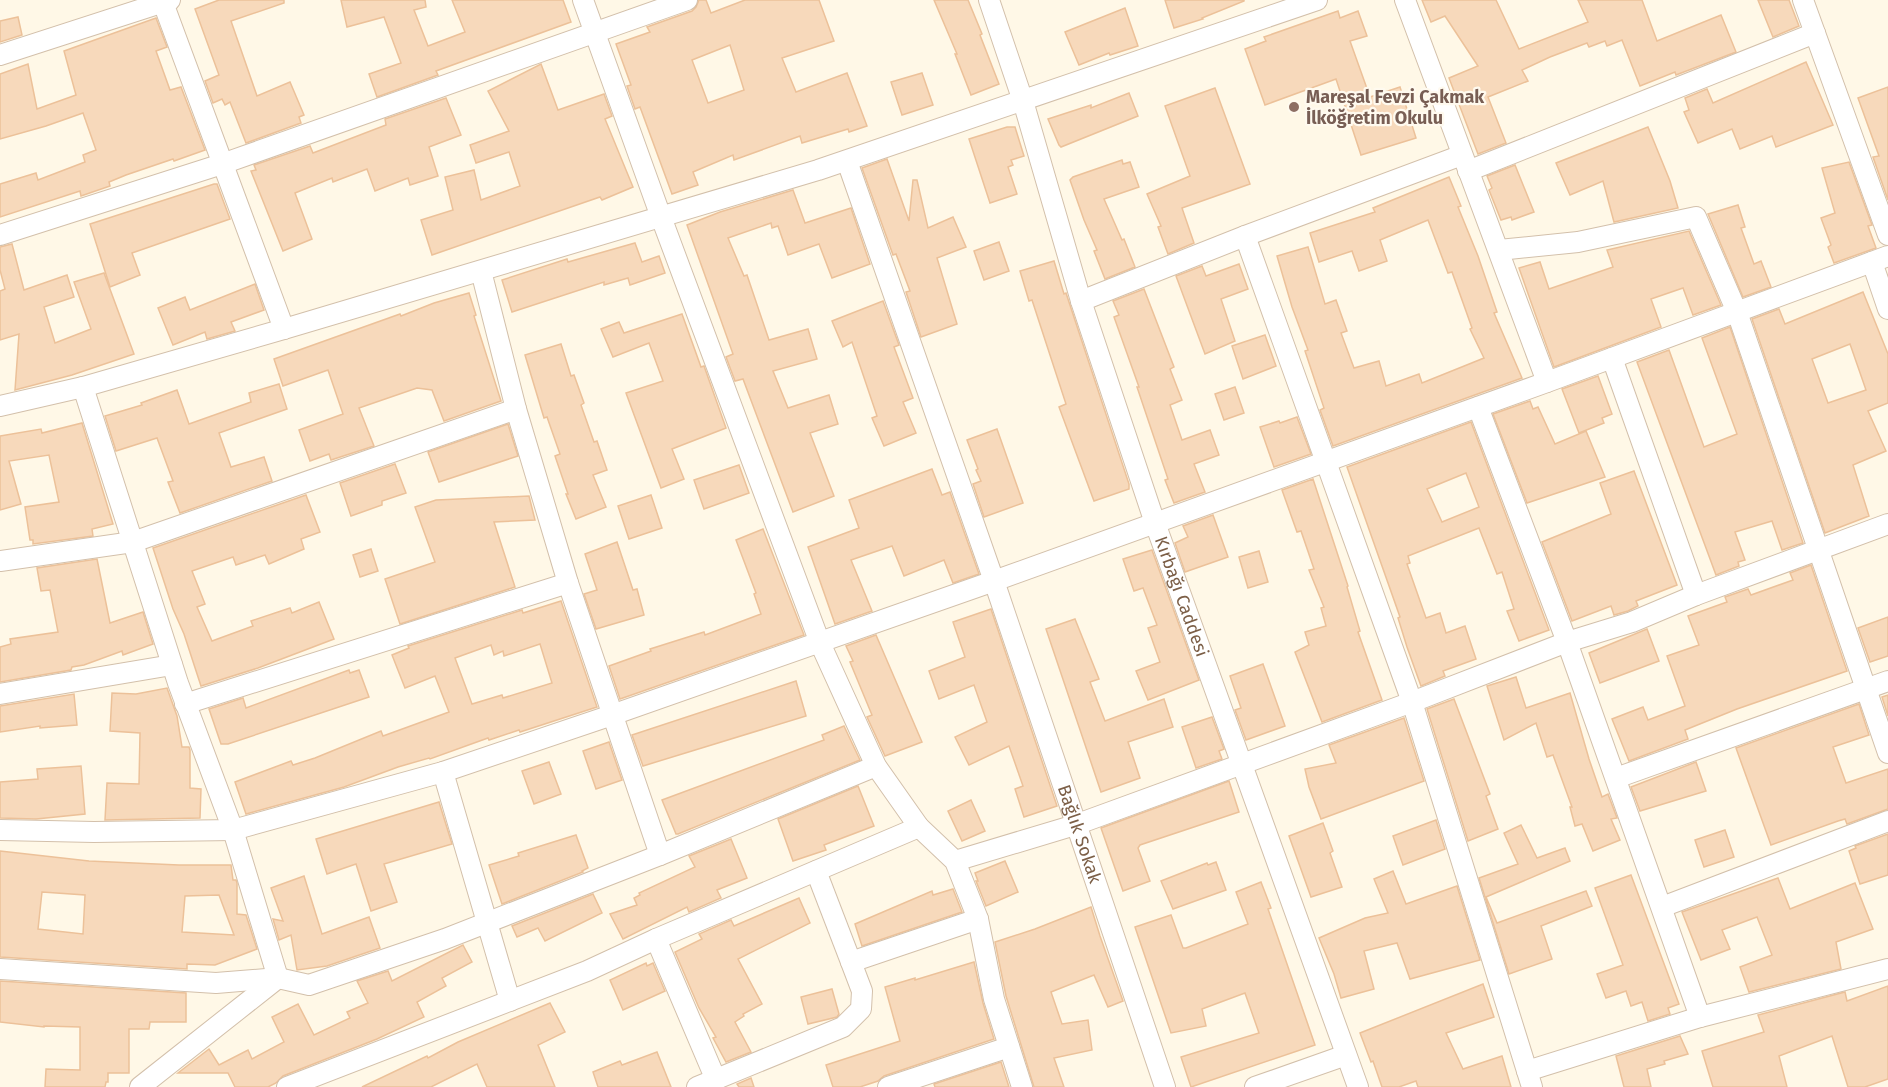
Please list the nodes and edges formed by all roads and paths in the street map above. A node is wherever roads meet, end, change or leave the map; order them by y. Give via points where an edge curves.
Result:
1 (582, 0) edge
2 (687, 0) edge
3 (989, 0) edge
4 (1317, 0) edge
5 (1405, 0) edge
6 (1803, 0) edge
7 (165, 1) edge
8 (594, 32) junction
9 (1815, 33) junction
10 (0, 55) edge
11 (1023, 101) junction
12 (847, 161) junction
13 (1465, 163) junction
14 (222, 164) junction
15 (661, 217) junction
16 (1888, 235) edge
17 (0, 236) edge
18 (1245, 236) junction
19 (1499, 250) junction
20 (1880, 259) edge
21 (481, 271) junction
22 (1081, 301) junction
23 (1888, 309) edge
24 (1737, 312) junction
25 (284, 329) junction
26 (1612, 358) junction
27 (1547, 382) junction
28 (83, 387) junction
29 (0, 406) edge
30 (1478, 407) junction
31 (516, 409) junction
32 (1325, 462) junction
33 (1155, 523) junction
34 (1888, 524) edge
35 (133, 542) junction
36 (1818, 549) junction
37 (0, 561) edge
38 (994, 581) junction
39 (568, 583) junction
40 (1696, 595) junction
41 (1567, 642) junction
42 (820, 643) junction
43 (172, 665) junction
44 (1888, 681) edge
45 (1866, 689) junction
46 (0, 694) edge
47 (1412, 702) junction
48 (185, 704) junction
49 (612, 715) junction
50 (1888, 753) edge
51 (1241, 765) junction
52 (876, 766) junction
53 (443, 772) junction
54 (1616, 778) junction
55 (1888, 821) edge
56 (1075, 825) junction
57 (919, 826) junction
58 (0, 830) edge
59 (233, 830) junction
60 (660, 855) junction
61 (955, 861) junction
62 (816, 871) junction
63 (1662, 907) junction
64 (978, 919) junction
65 (486, 924) junction
66 (656, 939) junction
67 (851, 962) junction
68 (0, 969) edge
69 (1888, 969) edge
70 (278, 978) junction
71 (510, 1001) junction
72 (1700, 1017) junction
73 (1009, 1047) junction
74 (1346, 1055) junction
75 (1530, 1079) edge
76 (716, 1080) junction
77 (140, 1087) edge
78 (287, 1087) edge
79 (697, 1087) edge
80 (888, 1087) edge
81 (1022, 1087) edge
82 (1165, 1087) edge
83 (1255, 1087) edge
84 (1358, 1087) edge

1 - 8 street
2 - 8 street
3 - 11 street, Kırbağı Caddesi
4 - 11 street
5 - 13 street
6 - 9 street
7 - 10 street
7 - 14 street
8 - 14 street
8 - 15 street
9 - 13 street
9 - 16 street
11 - 12 street
11 - 22 street, Kırbağı Caddesi
12 - 15 street
12 - 38 street, Bağlık Sokak
13 - 18 street
13 - 19 street
14 - 17 street
14 - 25 street
15 - 21 street
15 - 42 street
18 - 22 street
18 - 32 street
19 - 24 street via 1578,242 1696,217
19 - 27 street
20 - 23 street
20 - 24 street
21 - 25 street
21 - 31 street
22 - 33 street, Kırbağı Caddesi
24 - 26 street
24 - 36 street
25 - 28 street
26 - 27 street
26 - 40 street
27 - 30 street
28 - 29 street
28 - 35 street
30 - 32 street
30 - 41 street
31 - 35 street
31 - 39 street
32 - 33 street
32 - 47 street
33 - 38 street
33 - 51 street, Kırbağı Caddesi
34 - 36 street
35 - 37 street
35 - 43 street
36 - 40 street
36 - 45 street
38 - 42 street
38 - 56 street, Bağlık Sokak
39 - 48 street
39 - 49 street
40 - 41 street via 1632,622
41 - 47 street
41 - 54 street
42 - 49 street
42 - 52 street
43 - 46 street
43 - 48 street
44 - 45 street
45 - 50 street
45 - 54 street
47 - 51 street
47 - 75 street
48 - 59 street
49 - 53 street
49 - 60 street
51 - 56 street
51 - 74 street, Kırbağı Caddesi
52 - 57 street
52 - 60 street
53 - 59 street
53 - 65 street
54 - 63 street
55 - 63 street
56 - 61 street
56 - 82 street, Bağlık Sokak
57 - 61 street
57 - 62 street
58 - 59 street
59 - 70 street
60 - 65 street
61 - 64 street
62 - 66 street
62 - 67 street
63 - 72 street
64 - 67 street
64 - 73 street via 994,999
65 - 70 street via 309,985
65 - 71 street
66 - 71 street
66 - 76 street
67 - 76 street via 862,991 861,1009 843,1027
68 - 70 street via 216,983
69 - 72 street
70 - 77 street
71 - 78 street
72 - 75 street
73 - 80 street
73 - 81 street
74 - 83 street
74 - 84 street, Kırbağı Caddesi
76 - 79 street

